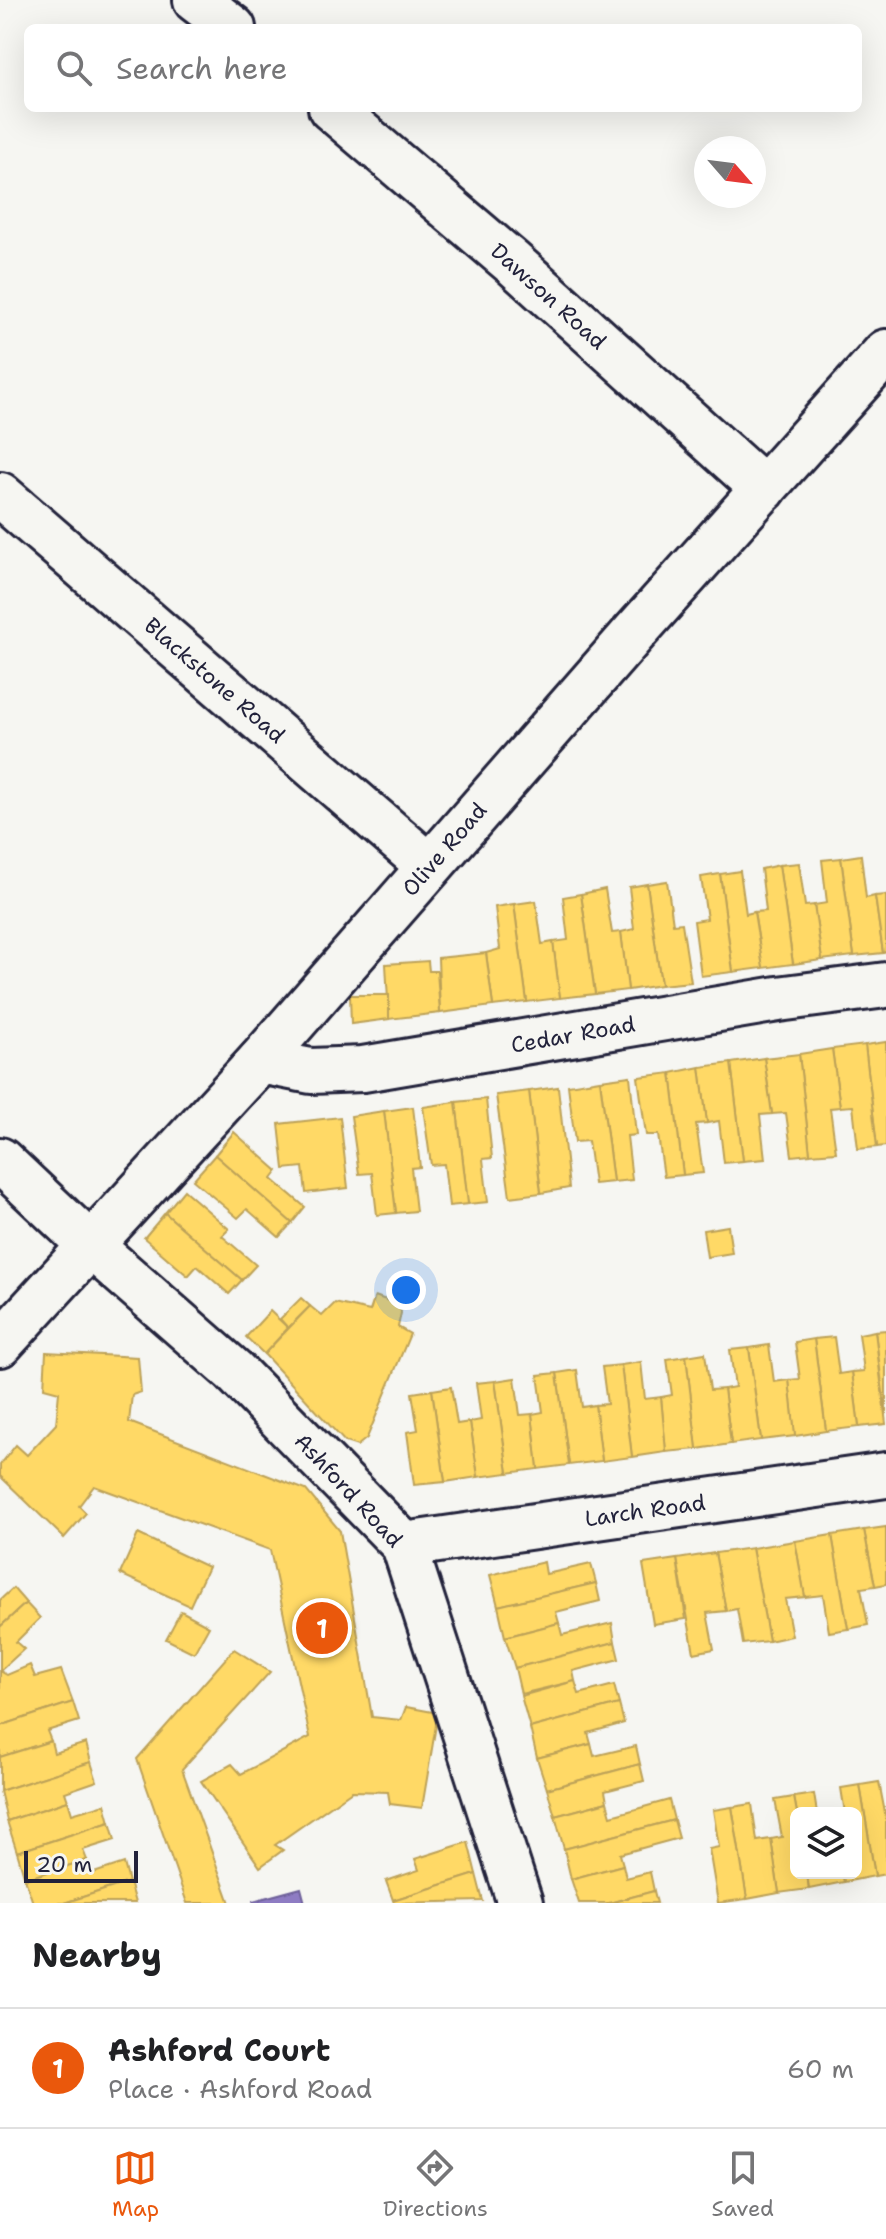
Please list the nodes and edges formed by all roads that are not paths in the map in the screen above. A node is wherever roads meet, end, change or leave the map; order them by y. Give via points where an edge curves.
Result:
1 (196, 0) edge
2 (228, 24) edge
3 (336, 112) edge
4 (886, 352) edge
5 (764, 489) junction
6 (0, 495) edge
7 (429, 866) junction
8 (886, 985) edge
9 (260, 1061) junction
10 (0, 1160) edge
11 (90, 1245) junction
12 (0, 1344) edge
13 (886, 1475) edge
14 (404, 1545) junction
15 (520, 1903) edge

1 - 2 street
3 - 5 street, Dawson Road
4 - 5 street, Olive Road
5 - 7 street, Olive Road
6 - 7 street, Blackstone Road
7 - 9 street, Olive Road
8 - 9 street, Cedar Road via 363,1069 311,1071
9 - 11 street, Olive Road
10 - 11 street, Ashford Road
11 - 12 street, Olive Road
11 - 14 street, Ashford Road via 234,1371
13 - 14 street, Larch Road
14 - 15 street, Ashford Road

